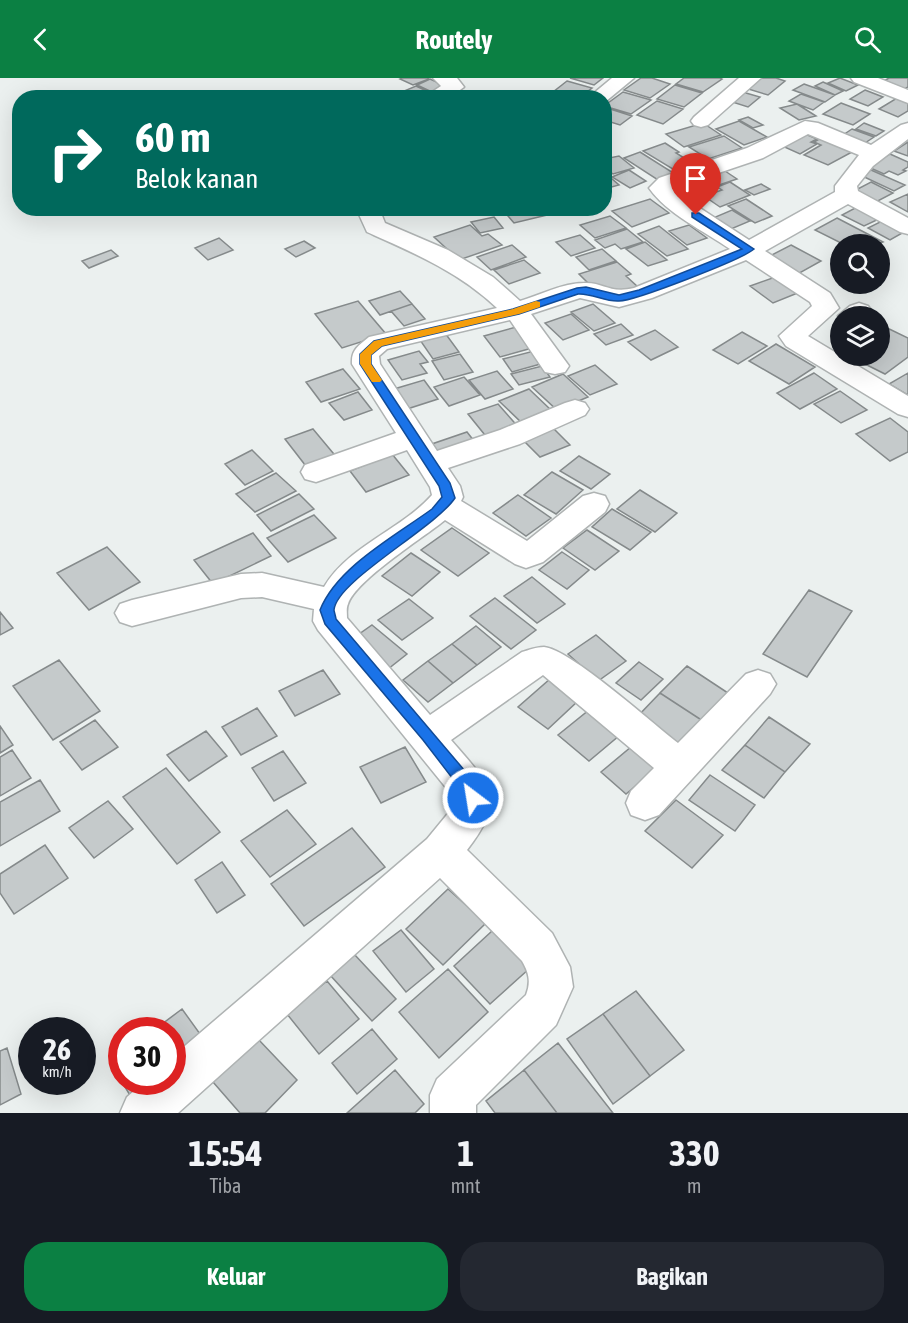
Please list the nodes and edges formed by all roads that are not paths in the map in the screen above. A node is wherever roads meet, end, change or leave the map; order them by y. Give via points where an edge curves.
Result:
1 (443, 78) edge
2 (624, 78) edge
3 (751, 78) edge
4 (861, 78) edge
5 (449, 90) edge
6 (608, 90) edge
7 (908, 97) edge
8 (700, 121) dead end
9 (908, 129) edge
10 (872, 153) junction
11 (847, 194) junction
12 (370, 216) edge
13 (908, 227) edge
14 (749, 249) junction
15 (516, 312) junction
16 (830, 332) edge
17 (830, 348) edge
18 (830, 354) edge
19 (824, 359) junction
20 (555, 366) dead end
21 (908, 408) edge
22 (575, 409) dead end
23 (422, 450) junction
24 (316, 472) dead end
25 (594, 504) dead end
26 (444, 505) junction
27 (330, 601) junction
28 (132, 613) dead end
29 (758, 684) dead end
30 (428, 736) junction
31 (680, 766) junction
32 (645, 803) dead end
33 (441, 852) junction
34 (143, 1113) edge
35 (453, 1113) edge

1 - 5 street via 454,85
2 - 6 street
3 - 8 street
4 - 7 street
9 - 10 street
10 - 11 street via 846,186
10 - 14 street via 805,127 755,153 661,186 660,190 678,204
11 - 13 street
11 - 14 street
12 - 15 street via 375,226 439,255 484,282
14 - 15 street via 643,293 619,298 577,291
14 - 19 street via 821,298 826,308 792,336
15 - 20 street
15 - 23 street via 389,340 365,354 366,364
16 - 17 street via 823,340
18 - 19 street
19 - 21 street
22 - 23 street via 510,437
23 - 24 street
23 - 26 street via 446,486 448,498
25 - 26 street via 529,556
26 - 27 street via 352,574
27 - 28 street via 262,585 241,586
27 - 30 street via 330,621
29 - 31 street
30 - 31 street via 534,662 545,661
30 - 33 street via 473,798 469,815
31 - 32 street
33 - 34 street
33 - 35 street via 537,947 549,967 552,987 541,1010 453,1095

